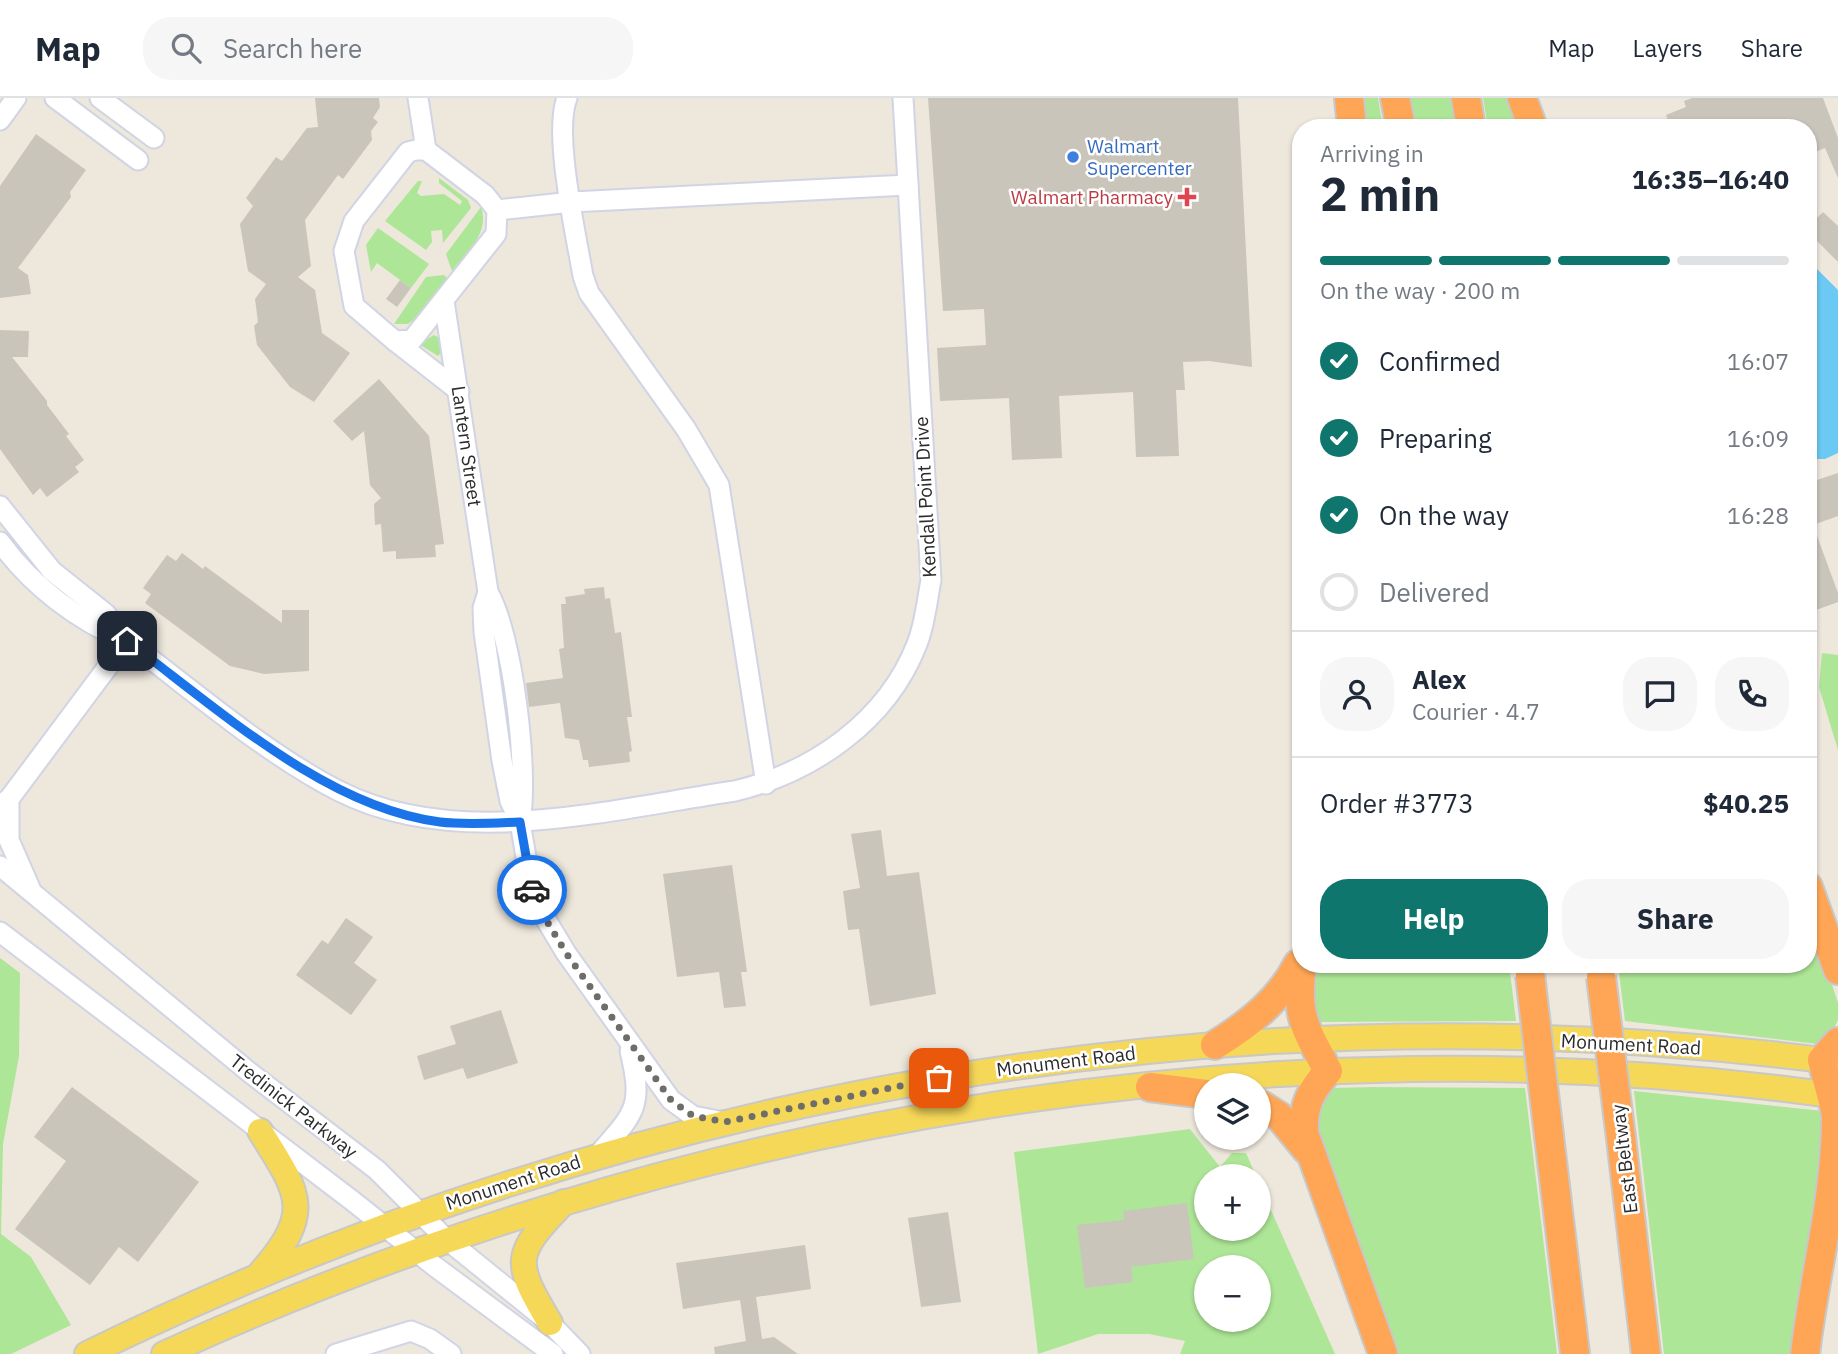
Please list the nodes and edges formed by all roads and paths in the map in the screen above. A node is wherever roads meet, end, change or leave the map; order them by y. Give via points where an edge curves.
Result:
1 (16, 98) edge
2 (55, 98) edge
3 (100, 98) edge
4 (418, 98) edge
5 (567, 98) edge
6 (903, 98) edge
7 (1349, 98) edge
8 (1395, 98) edge
9 (1466, 98) edge
10 (1522, 98) edge
11 (1351, 119) edge
12 (1399, 119) edge
13 (1470, 119) edge
14 (1530, 119) edge
15 (0, 120) edge
16 (154, 138) dead end
17 (426, 150) junction
18 (138, 160) dead end
19 (908, 185) junction
20 (572, 202) junction
21 (497, 210) junction
22 (444, 302) junction
23 (395, 341) junction
24 (459, 391) junction
25 (0, 506) edge
26 (0, 542) edge
27 (127, 641) junction
28 (766, 784) junction
29 (5, 802) edge
30 (520, 822) junction
31 (0, 866) edge
32 (31, 891) junction
33 (1817, 912) edge
34 (0, 932) edge
35 (1838, 970) edge
36 (1292, 972) edge
37 (1300, 973) edge
38 (1529, 973) edge
39 (1600, 973) edge
40 (627, 1037) junction
41 (1311, 1040) junction
42 (1215, 1045) junction
43 (1833, 1055) edge
44 (1328, 1071) junction
45 (1150, 1087) junction
46 (1194, 1092) edge
47 (1833, 1096) edge
48 (1271, 1111) edge
49 (725, 1122) junction
50 (260, 1131) junction
51 (597, 1156) junction
52 (1311, 1157) junction
53 (1834, 1186) edge
54 (565, 1201) junction
55 (419, 1213) junction
56 (384, 1226) junction
57 (446, 1240) junction
58 (413, 1250) junction
59 (260, 1274) junction
60 (550, 1324) junction
61 (87, 1354) edge
62 (164, 1354) edge
63 (336, 1354) edge
64 (451, 1354) edge
65 (553, 1354) edge
66 (580, 1354) edge
67 (1383, 1354) edge
68 (1575, 1354) edge
69 (1646, 1354) edge
70 (1805, 1354) edge

1 - 15 street
2 - 18 street
3 - 16 street
4 - 17 street
5 - 20 street via 563,128
6 - 19 street, Kendall Point Drive
7 - 11 highway
8 - 12 highway
9 - 13 highway
10 - 14 highway
17 - 21 street via 485,195
17 - 23 street via 408,152 354,221 344,251 354,306
19 - 20 street
19 - 28 street, Kendall Point Drive via 931,580 917,643 879,710 826,754
20 - 21 street
20 - 28 street via 589,293 687,429 719,485
21 - 22 street via 496,233
22 - 23 street via 412,340
22 - 24 street, Lantern Street
23 - 24 street
24 - 30 street, Lantern Street via 488,592 504,631 513,693 525,797
25 - 27 street via 52,571 106,614
26 - 27 street via 65,606 97,629
27 - 29 street
27 - 30 street, Kendall Point Drive via 297,767 341,792 440,822
28 - 30 street, Kendall Point Drive
29 - 32 street via 9,840
30 - 40 street, Lantern Street via 533,898
31 - 32 street, Tredinick Parkway
32 - 55 street, Tredinick Parkway via 249,1072 377,1170
33 - 35 highway
34 - 50 street, Tredinick Parkway
36 - 42 highway via 1276,999
37 - 41 highway via 1301,1020
38 - 68 highway, bridge
39 - 69 highway, East Beltway, bridge
40 - 49 street, Lantern Street via 671,1100 693,1116
40 - 51 street via 639,1093 635,1109
41 - 42 main road, Monument Road
41 - 43 main road, Monument Road via 1521,1038
41 - 44 highway
42 - 49 main road, Monument Road via 951,1076
43 - 47 highway
44 - 45 main road, Monument Road
44 - 47 main road, Monument Road via 1512,1071 1663,1079
44 - 52 highway via 1309,1094 1303,1111
45 - 46 highway
45 - 54 main road, Monument Road via 898,1121 742,1154
47 - 53 highway
48 - 52 highway via 1297,1135
49 - 51 main road, Monument Road
50 - 56 street, Tredinick Parkway
50 - 59 main road via 292,1184 297,1210 287,1241
51 - 55 main road, Monument Road
52 - 67 highway
53 - 70 highway
54 - 57 main road, Monument Road
54 - 60 main road via 534,1234 522,1266 529,1289
55 - 56 main road, Monument Road
55 - 57 street, Tredinick Parkway
56 - 58 street, Tredinick Parkway
56 - 59 main road, Monument Road
57 - 58 main road, Monument Road
57 - 60 street, Tredinick Parkway
58 - 62 main road, Monument Road
58 - 65 street, Tredinick Parkway
59 - 61 main road, Monument Road
60 - 66 street, Tredinick Parkway
63 - 64 street via 411,1331

